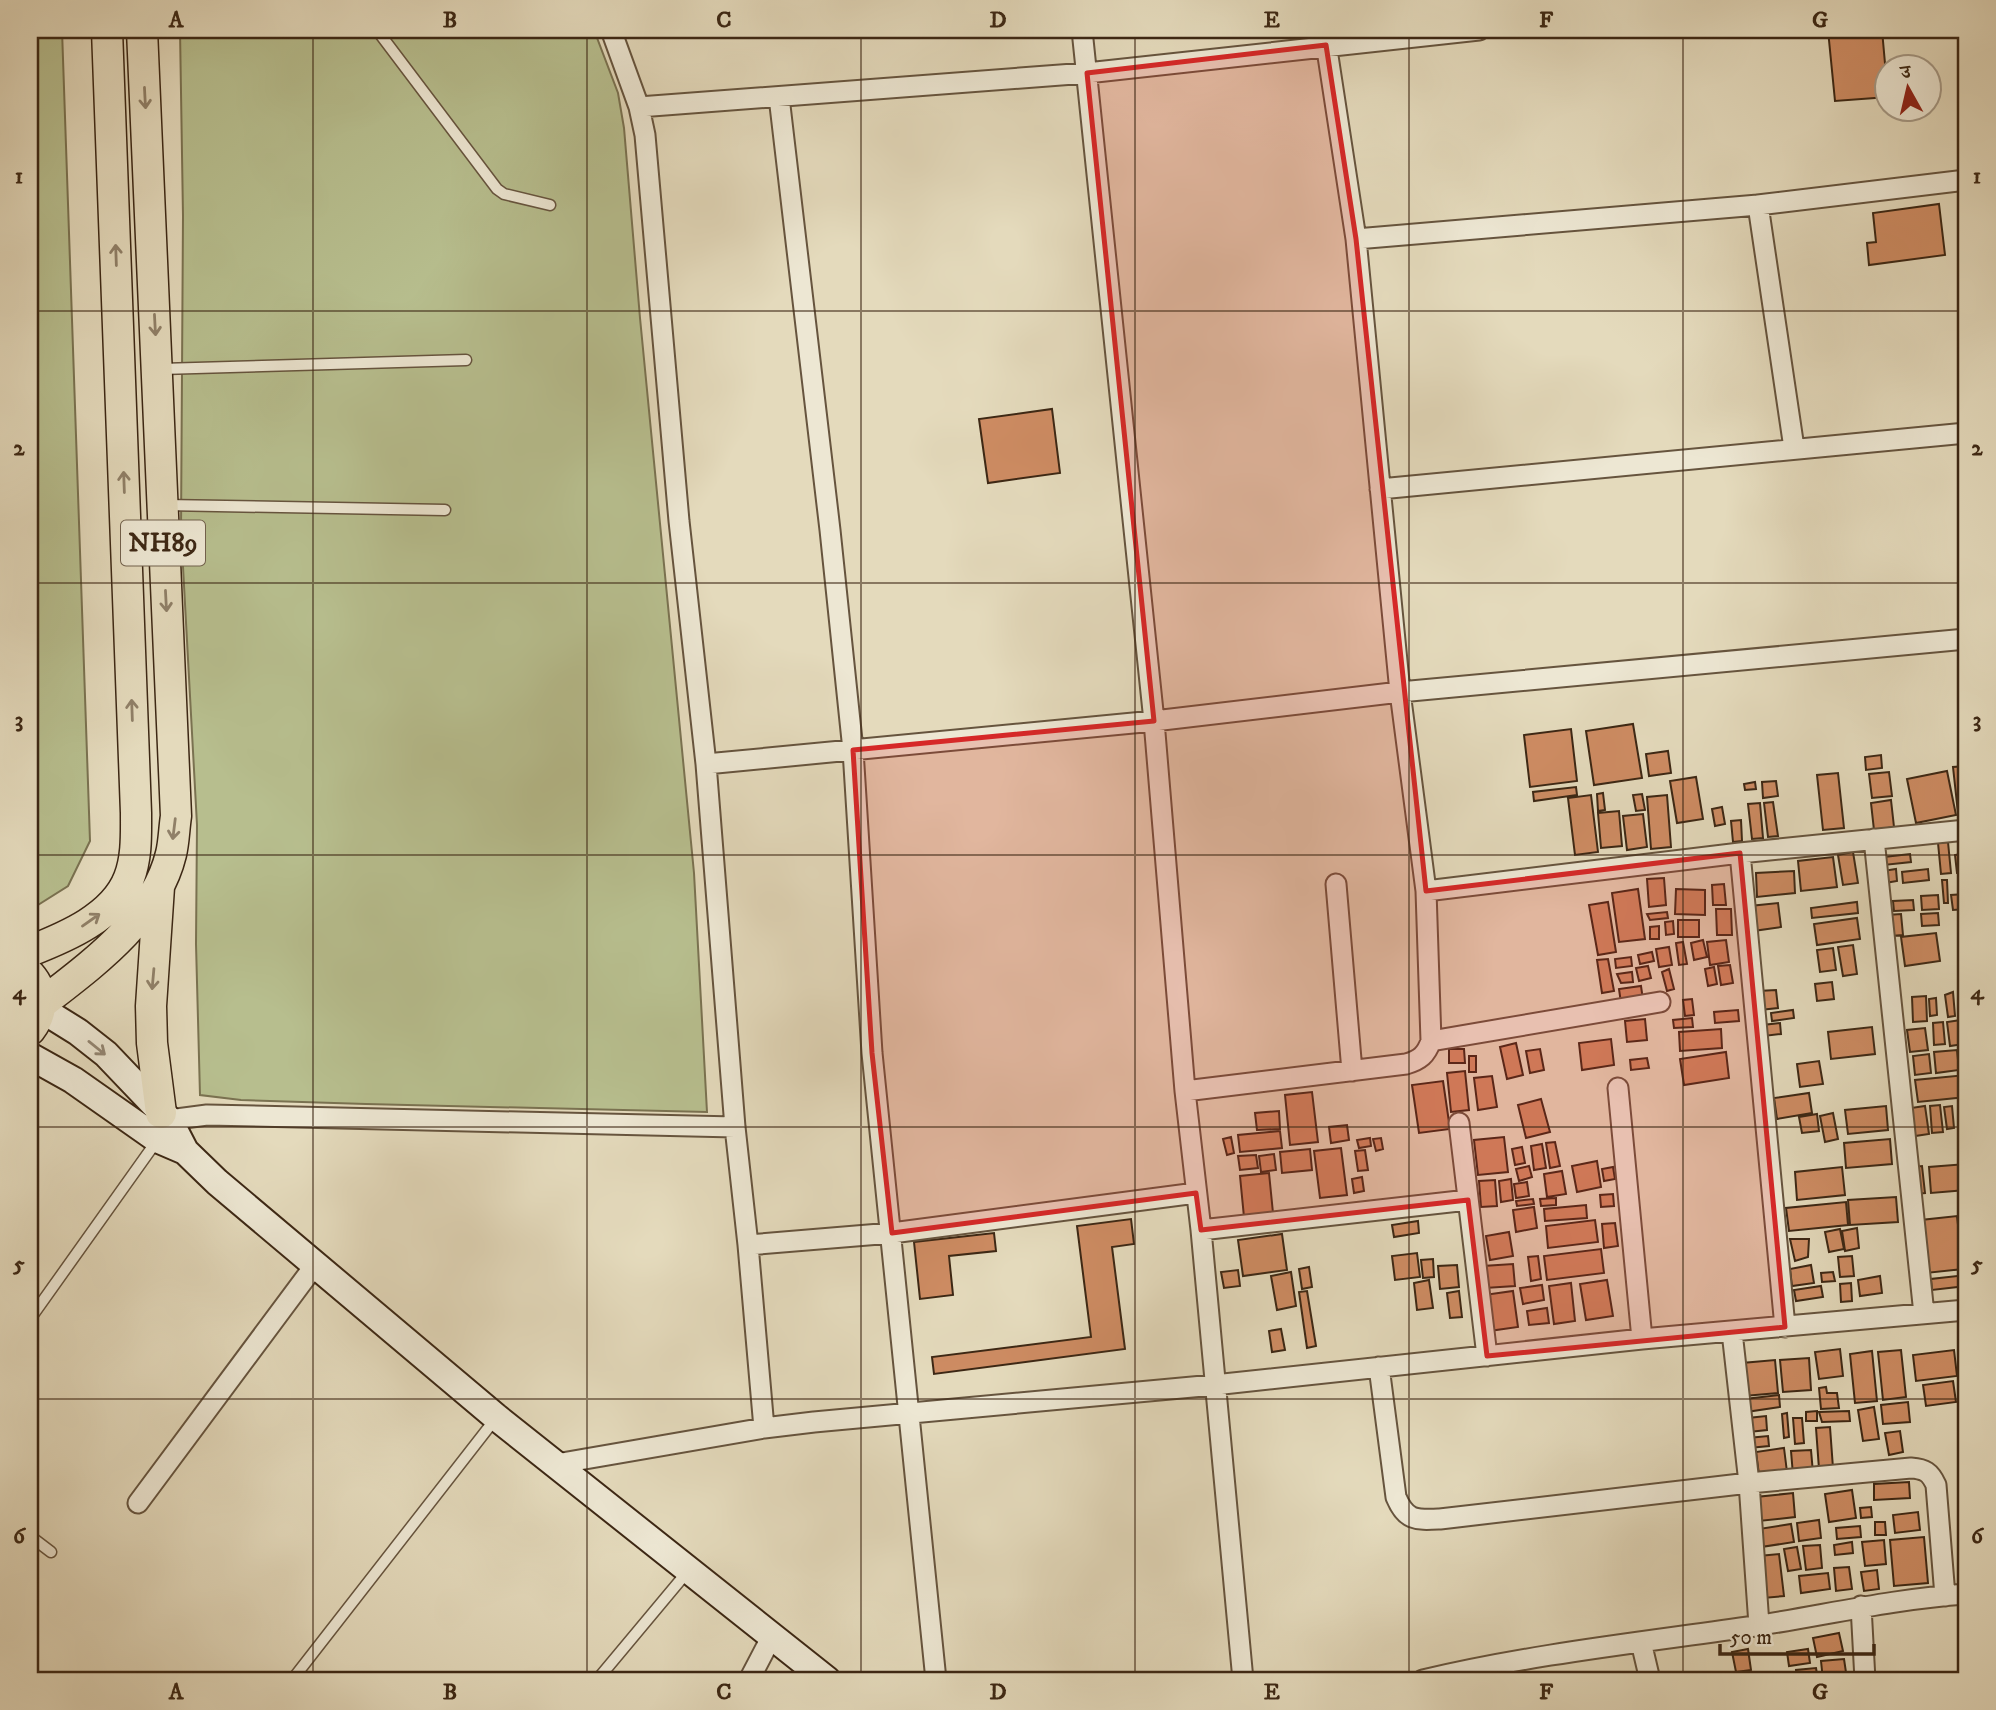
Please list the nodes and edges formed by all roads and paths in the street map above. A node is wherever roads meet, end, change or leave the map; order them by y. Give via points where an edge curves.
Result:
1 (107, 30) edge
2 (142, 30) edge
3 (377, 30) edge
4 (611, 30) edge
5 (1082, 30) edge
6 (1479, 30) edge
7 (1325, 38) edge
8 (1087, 73) junction
9 (779, 97) junction
10 (639, 107) junction
11 (1966, 180) edge
12 (550, 205) dead end
13 (1758, 205) junction
14 (1356, 239) junction
15 (466, 360) dead end
16 (157, 369) junction
17 (1966, 433) edge
18 (1794, 448) junction
19 (1380, 489) junction
20 (161, 505) junction
21 (444, 510) dead end
22 (1966, 639) edge
23 (1400, 692) junction
24 (1154, 721) junction
25 (852, 750) junction
26 (706, 764) junction
27 (1966, 830) edge
28 (1874, 839) junction
29 (1740, 853) junction
30 (1336, 884) dead end
31 (159, 887) junction
32 (1426, 891) junction
33 (30, 951) edge
34 (30, 975) edge
35 (1660, 1002) dead end
36 (37, 1015) edge
37 (1431, 1041) junction
38 (30, 1056) edge
39 (1352, 1071) junction
40 (1618, 1088) dead end
41 (1185, 1091) junction
42 (1459, 1123) dead end
43 (162, 1124) junction
44 (735, 1127) junction
45 (1196, 1193) junction
46 (1468, 1200) junction
47 (1201, 1230) junction
48 (892, 1233) junction
49 (748, 1245) junction
50 (315, 1265) junction
51 (1966, 1310) edge
52 (1924, 1314) junction
53 (30, 1319) edge
54 (1785, 1327) junction
55 (1731, 1332) junction
56 (1642, 1339) junction
57 (1487, 1356) junction
58 (1379, 1367) junction
59 (1214, 1385) junction
60 (910, 1415) junction
61 (496, 1417) junction
62 (764, 1428) junction
63 (556, 1464) junction
64 (1749, 1483) junction
65 (138, 1503) dead end
66 (30, 1536) edge
67 (51, 1552) dead end
68 (688, 1571) junction
69 (1966, 1594) edge
70 (1945, 1596) junction
71 (1861, 1606) junction
72 (1759, 1625) junction
73 (772, 1636) junction
74 (1641, 1642) junction
75 (1475, 1675) edge
76 (292, 1680) edge
77 (597, 1680) edge
78 (749, 1680) edge
79 (827, 1680) edge
80 (936, 1680) edge
81 (1243, 1680) edge
82 (1423, 1680) edge
83 (1650, 1680) edge
84 (1865, 1680) edge

33 -> 1 main road, NH89 via 66,936 105,910 129,880 135,858
2 -> 16 main road, NH89
3 - 12 lane via 497,189
4 - 10 street
5 - 8 street
6 - 7 street
7 - 8 street
7 - 14 street
8 - 9 street
8 - 24 street
9 - 10 street
9 - 25 street
10 - 26 street
11 - 13 street
13 - 14 street
13 - 18 street
14 - 19 street
15 - 16 lane
16 - 20 main road, NH89
17 - 18 street
18 - 19 street
19 - 23 street
20 - 21 lane
20 -> 31 main road, NH89 via 176,816 171,855
22 - 23 street
23 - 24 street
23 - 32 street
24 - 25 street
24 - 41 street
25 - 26 street
25 - 48 street via 872,1053
26 - 44 street
27 - 28 street
28 - 29 street
28 - 52 street
29 - 32 street
29 - 54 street
30 - 39 street
31 - 36 main road, NH89 via 131,926
31 -> 43 main road via 150,1006
32 - 37 street
34 - 36 main road via 37,984
35 - 37 street
36 -> 43 street via 78,1032 106,1054
37 - 39 street via 1420,1060
38 - 43 street
39 - 41 street
40 - 56 street
41 - 45 street
42 - 46 street
43 - 44 street via 207,1115
43 - 50 street via 217,1182
43 - 53 lane
44 - 49 street
45 - 47 street
45 - 48 street
46 - 47 street
46 - 57 street
47 - 59 street
48 - 49 street
48 - 60 street
49 - 62 street
50 - 61 street
50 - 65 street
51 - 52 street
52 - 54 street
54 - 55 street
55 - 56 street
55 - 64 street
56 - 57 street
57 - 58 street
58 - 59 street
58 - 64 street via 1396,1497 1408,1516 1418,1520
59 - 60 street
59 - 81 street
60 - 62 street
60 - 80 street
61 - 63 street
61 - 76 lane
62 - 63 street
63 - 68 street
64 - 70 street via 1924,1469 1936,1485
64 - 72 street
66 - 67 lane
68 - 73 street
68 - 77 lane
69 - 70 street
70 - 71 street
71 - 72 street
71 - 84 street
72 - 74 street
73 - 78 street
73 - 79 street
74 - 75 street
74 - 83 street
75 - 82 street

